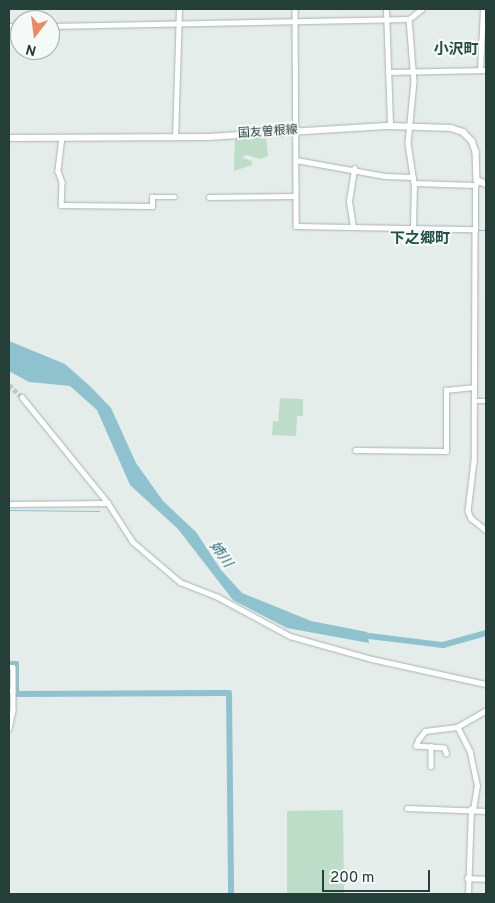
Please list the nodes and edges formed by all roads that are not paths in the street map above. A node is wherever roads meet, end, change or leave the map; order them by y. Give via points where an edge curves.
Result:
1 (179, 9) edge
2 (295, 9) edge
3 (386, 9) edge
4 (422, 9) edge
5 (483, 9) edge
6 (409, 19) junction
7 (386, 20) junction
8 (294, 22) junction
9 (178, 24) junction
10 (60, 26) edge
11 (480, 70) junction
12 (486, 70) edge
13 (388, 72) junction
14 (413, 72) junction
15 (390, 126) junction
16 (410, 126) junction
17 (293, 132) junction
18 (62, 137) junction
19 (175, 137) junction
20 (9, 138) edge
21 (296, 160) junction
22 (354, 168) junction
23 (413, 176) junction
24 (414, 183) junction
25 (477, 184) junction
26 (486, 184) edge
27 (295, 196) junction
28 (175, 197) dead end
29 (208, 197) dead end
30 (353, 227) junction
31 (413, 227) junction
32 (475, 229) junction
33 (473, 387) junction
34 (22, 397) tunnel mouth
35 (474, 401) junction
36 (486, 401) edge
37 (355, 450) dead end
38 (108, 503) junction
39 (9, 504) edge
40 (486, 530) edge
41 (9, 667) edge
42 (486, 684) edge
43 (11, 691) edge
44 (486, 710) edge
45 (457, 727) junction
46 (9, 729) edge
47 (431, 746) junction
48 (446, 754) dead end
49 (431, 766) dead end
50 (408, 808) dead end
51 (472, 810) junction
52 (486, 811) edge
53 (467, 878) junction
54 (486, 879) edge
55 (468, 894) edge

1 - 9 street
2 - 8 street
3 - 7 street
4 - 6 street
5 - 11 street
6 - 7 street
6 - 14 street
7 - 8 street
7 - 13 street
8 - 9 street
8 - 17 street
9 - 10 street
9 - 19 street
11 - 12 street
11 - 14 street
13 - 14 street
13 - 15 street
14 - 16 street
15 - 16 main road, 国友曽根線
15 - 17 main road, 国友曽根線
16 - 23 street via 408,144
16 - 25 main road, 国友曽根線 via 463,132 472,141 476,152
17 - 19 main road, 国友曽根線
17 - 21 street
18 - 19 main road, 国友曽根線
18 - 20 main road, 国友曽根線
18 - 28 street via 58,171 62,182 60,205 152,206 152,197
21 - 22 street
21 - 27 street
22 - 23 street via 385,176
22 - 30 street via 349,201
23 - 24 street
24 - 25 street
24 - 31 street
25 - 26 main road
25 - 32 street
27 - 29 street
27 - 30 street via 296,226
30 - 31 street
31 - 32 street
32 - 33 street
33 - 35 street
33 - 37 street via 446,390 446,451
34 - 38 street
35 - 36 street
35 - 40 street via 474,461 468,511 471,518
38 - 39 street
38 - 42 street via 143,554 180,582 218,597 263,624 342,652
41 - 43 street via 13,667
43 - 46 street via 13,710
44 - 45 street
45 - 47 street via 425,731 416,746
45 - 51 street via 470,752 478,786
47 - 48 street via 444,748
47 - 49 street
50 - 51 street
51 - 52 street
51 - 53 street
53 - 54 street
53 - 55 street

